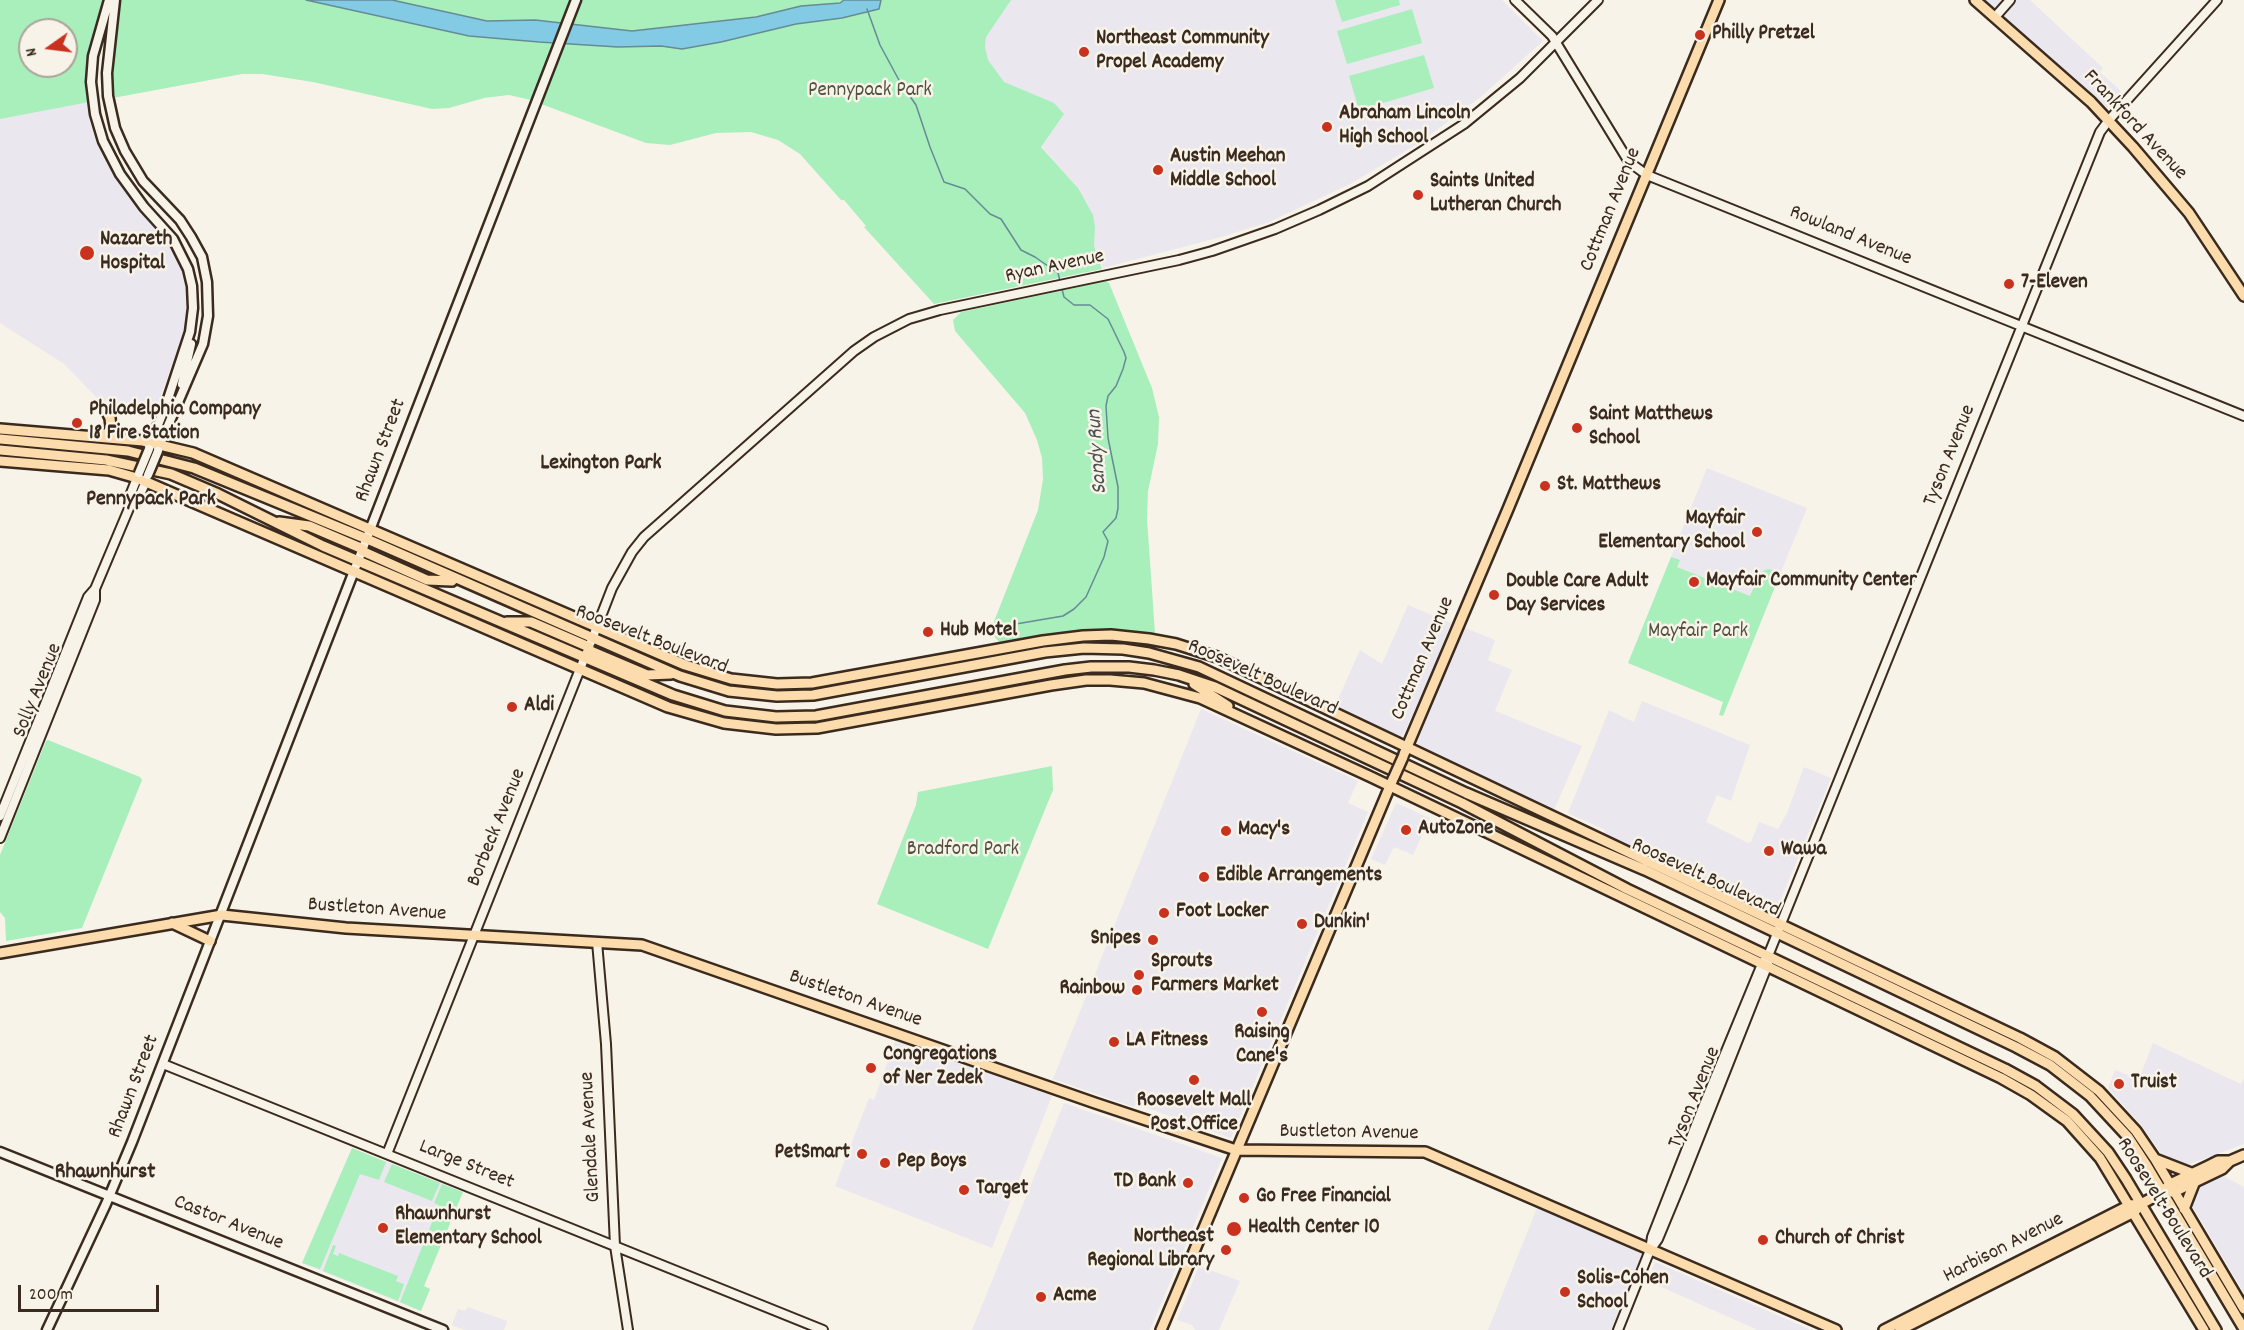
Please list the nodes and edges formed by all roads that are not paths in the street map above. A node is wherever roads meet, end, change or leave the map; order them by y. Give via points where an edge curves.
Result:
1 (576, 0) edge
2 (1515, 0) edge
3 (1598, 0) edge
4 (1719, 0) edge
5 (1975, 0) edge
6 (2010, 0) edge
7 (2217, 0) edge
8 (111, 2) edge
9 (1995, 17) junction
10 (1555, 43) junction
11 (2109, 120) junction
12 (1647, 175) junction
13 (2244, 296) edge
14 (191, 323) junction
15 (2022, 326) junction
16 (178, 402) junction
17 (107, 412) dead end
18 (2244, 416) edge
19 (0, 429) edge
20 (98, 437) junction
21 (0, 439) edge
22 (155, 447) junction
23 (0, 450) edge
24 (0, 460) edge
25 (142, 477) junction
26 (268, 519) junction
27 (370, 529) junction
28 (367, 539) junction
29 (363, 550) junction
30 (453, 565) junction
31 (356, 566) junction
32 (464, 583) junction
33 (96, 589) junction
34 (485, 592) junction
35 (473, 610) junction
36 (596, 627) junction
37 (505, 636) junction
38 (588, 648) junction
39 (905, 667) junction
40 (581, 669) junction
41 (1179, 675) junction
42 (1000, 682) junction
43 (864, 686) junction
44 (947, 704) junction
45 (1246, 718) junction
46 (1407, 747) junction
47 (1390, 787) junction
48 (1529, 806) junction
49 (0, 816) edge
50 (0, 838) edge
51 (1577, 841) junction
52 (1652, 912) junction
53 (222, 915) junction
54 (172, 923) junction
55 (1779, 929) junction
56 (1716, 931) junction
57 (473, 936) junction
58 (210, 941) junction
59 (597, 942) junction
60 (0, 953) edge
61 (207, 953) junction
62 (1766, 963) junction
63 (163, 1064) junction
64 (1236, 1150) junction
65 (0, 1152) edge
66 (387, 1154) junction
67 (2244, 1155) edge
68 (2155, 1159) junction
69 (2193, 1177) junction
70 (2172, 1188) junction
71 (2163, 1192) junction
72 (110, 1196) junction
73 (2141, 1204) junction
74 (2132, 1208) junction
75 (2184, 1209) junction
76 (615, 1246) junction
77 (2207, 1246) junction
78 (1650, 1250) junction
79 (2220, 1288) junction
80 (2244, 1309) edge
81 (2244, 1329) edge
82 (47, 1330) edge
83 (443, 1330) edge
84 (628, 1330) edge
85 (823, 1330) edge
86 (1161, 1330) edge
87 (1618, 1330) edge
88 (1836, 1330) edge
89 (1884, 1330) edge
90 (1900, 1330) edge
91 (2205, 1330) edge
92 (2216, 1330) edge

1 - 27 main road, Rhawn Street
2 - 10 street, Rowland Avenue
3 - 10 street, Ryan Avenue
4 - 12 main road, Cottman Avenue
5 - 9 main road, Frankford Avenue
6 - 9 street
7 - 11 street, Tyson Avenue
8 - 14 main road via 93,56 95,114 114,166 179,249 192,286
8 - 16 main road via 107,73 115,128 143,181 191,237 202,257 207,282 205,335
9 - 11 main road, Frankford Avenue
10 - 12 street, Rowland Avenue via 1629,162
10 - 36 street, Ryan Avenue via 1503,93 1411,160 1344,198 1275,229 1179,260 924,314 874,336 644,537 612,588
11 - 13 main road, Frankford Avenue via 2187,211
11 - 15 street, Tyson Avenue via 2100,132
12 - 15 street, Rowland Avenue
12 - 46 main road, Cottman Avenue
14 - 16 main road
14 - 22 main road
15 - 18 street, Rowland Avenue
15 - 55 street, Tyson Avenue
16 - 22 main road
17 - 20 main road via 111,427
19 - 20 main road, Roosevelt Boulevard
20 - 22 main road, Roosevelt Boulevard
21 - 28 main road, Roosevelt Boulevard via 111,449 178,463
22 - 25 main road, bridge
22 - 27 main road, Roosevelt Boulevard via 207,458
23 - 26 main road, Roosevelt Boulevard via 106,460 154,469
24 - 25 main road, Roosevelt Boulevard via 109,470
25 - 31 main road, Roosevelt Boulevard
25 - 33 street, Solly Avenue via 129,498 130,506
26 - 29 main road via 309,526
26 - 31 main road, Roosevelt Boulevard
27 - 28 main road, Rhawn Street
27 - 30 main road, Roosevelt Boulevard
28 - 29 main road, Rhawn Street
28 - 32 main road, Roosevelt Boulevard
29 - 31 main road, Rhawn Street
29 - 32 main road via 427,580
30 - 34 main road
30 - 36 main road, Roosevelt Boulevard
31 - 35 main road, Roosevelt Boulevard
31 - 37 main road, Roosevelt Boulevard
31 - 53 main road, Rhawn Street
32 - 34 main road, Roosevelt Boulevard
33 - 49 street, Solly Avenue via 88,597
33 - 50 street, Solly Avenue via 95,600
34 - 38 main road, Roosevelt Boulevard
35 - 37 main road
35 - 38 main road, Roosevelt Boulevard via 501,622 531,622
36 - 38 street, Ryan Avenue
36 - 39 main road, Roosevelt Boulevard via 696,670 756,683 812,683
37 - 40 main road, Roosevelt Boulevard
38 - 40 street, Borbeck Avenue
38 - 42 main road, Roosevelt Boulevard via 699,705 776,717 829,714
38 - 43 main road, Roosevelt Boulevard via 647,675 673,673 717,688 766,696 813,695
39 - 43 main road
39 - 46 main road, Roosevelt Boulevard via 1070,637 1111,635 1149,639 1217,657
40 - 44 main road, Roosevelt Boulevard via 681,712 751,727 817,728
40 - 57 street, Borbeck Avenue
41 - 42 main road, Roosevelt Boulevard via 1104,666
41 - 45 main road
41 - 56 main road, Roosevelt Boulevard via 1227,692 1438,792
42 - 44 main road
43 - 51 main road, Roosevelt Boulevard via 1072,649 1123,649 1161,656 1211,672
44 - 45 main road, Roosevelt Boulevard via 1063,683 1110,680 1179,691
45 - 47 main road, Roosevelt Boulevard
46 - 47 main road, Cottman Avenue, bridge
46 - 48 main road, Roosevelt Boulevard
47 - 52 main road, Roosevelt Boulevard
47 - 64 main road, Cottman Avenue
48 - 51 main road
48 - 55 main road, Roosevelt Boulevard
51 - 55 main road, Roosevelt Boulevard
52 - 56 main road
52 - 62 main road, Roosevelt Boulevard
53 - 54 main road, Bustleton Avenue
53 - 57 main road, Bustleton Avenue
53 - 58 main road, Rhawn Street
53 - 61 main road, Rhawn Street
54 - 58 main road
54 - 60 main road, Bustleton Avenue
55 - 62 street, Tyson Avenue
55 - 68 main road, Roosevelt Boulevard via 2055,1057 2114,1105
55 - 71 main road, Roosevelt Boulevard via 2050,1065 2114,1120
56 - 62 main road, Roosevelt Boulevard
57 - 59 main road, Bustleton Avenue
57 - 66 street, Borbeck Avenue
58 - 61 main road, Rhawn Street
59 - 64 main road, Bustleton Avenue via 642,945 668,953
59 - 76 street, Glendale Avenue
61 - 63 main road, Rhawn Street
62 - 73 main road, Roosevelt Boulevard via 2036,1086 2095,1136
62 - 74 main road, Roosevelt Boulevard via 2031,1095 2067,1121 2088,1143
62 - 78 street, Tyson Avenue via 1652,1237
63 - 66 street, Large Street
63 - 72 main road, Rhawn Street
64 - 78 main road, Bustleton Avenue via 1425,1152
64 - 86 main road, Cottman Avenue
65 - 72 main road, Castor Avenue
66 - 76 street, Large Street
67 - 69 main road, Harbison Avenue via 2218,1161
68 - 69 main road
68 - 70 main road, Roosevelt Boulevard
69 - 70 main road, Harbison Avenue
69 - 75 main road
70 - 71 main road, Harbison Avenue
70 - 75 main road, Roosevelt Boulevard
71 - 73 main road, Harbison Avenue
71 - 79 main road, Roosevelt Boulevard
72 - 82 main road, Rhawn Street
72 - 83 main road, Castor Avenue
73 - 74 main road, Harbison Avenue
73 - 92 main road, Roosevelt Boulevard
74 - 89 main road, Harbison Avenue
74 - 90 main road, Harbison Avenue
74 - 91 main road, Roosevelt Boulevard
75 - 77 main road, Roosevelt Boulevard
76 - 84 street, Glendale Avenue
76 - 85 street, Large Street
77 - 79 main road
77 - 80 main road, Roosevelt Boulevard
78 - 87 street, Tyson Avenue
78 - 88 main road, Bustleton Avenue
79 - 81 main road, Roosevelt Boulevard

